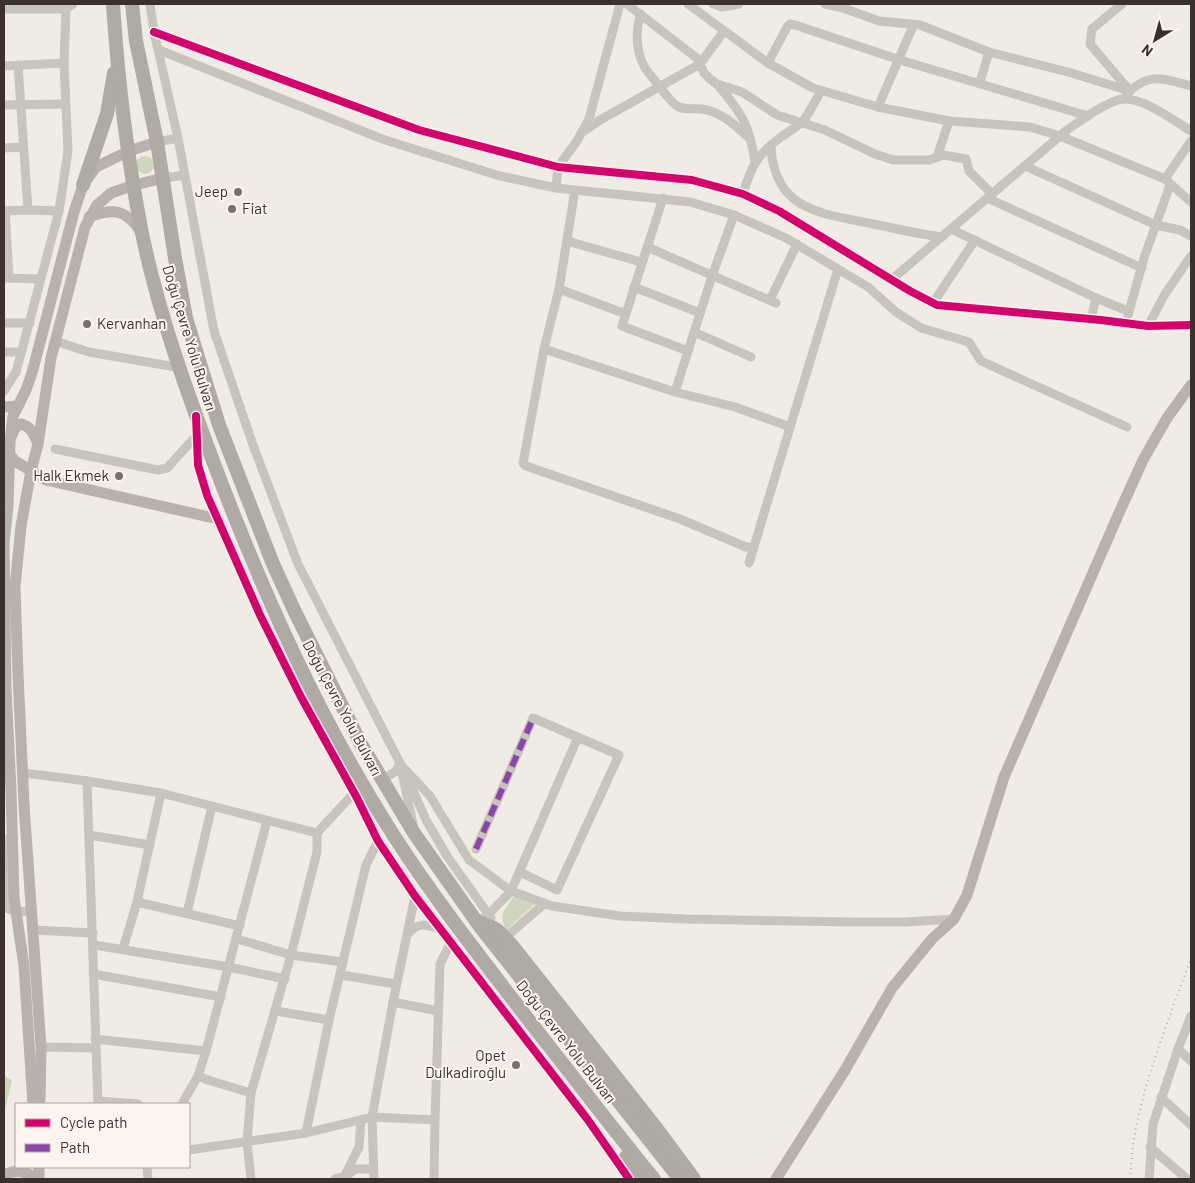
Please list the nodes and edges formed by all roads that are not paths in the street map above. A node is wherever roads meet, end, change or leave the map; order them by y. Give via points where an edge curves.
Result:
1 (132, 4) edge
2 (150, 4) edge
3 (620, 4) edge
4 (627, 4) edge
5 (688, 4) edge
6 (713, 4) edge
7 (739, 4) edge
8 (825, 4) edge
9 (1122, 4) edge
10 (111, 5) edge
11 (70, 6) edge
12 (4, 9) edge
13 (640, 14) junction
14 (913, 26) junction
15 (724, 31) junction
16 (154, 32) junction
17 (159, 50) junction
18 (989, 52) junction
19 (117, 55) junction
20 (900, 60) junction
21 (64, 63) junction
22 (768, 63) junction
23 (700, 64) junction
24 (18, 65) junction
25 (4, 66) edge
26 (980, 82) junction
27 (717, 84) junction
28 (660, 86) junction
29 (1191, 86) edge
30 (820, 91) junction
31 (1130, 91) junction
32 (1122, 100) junction
33 (20, 104) junction
34 (65, 104) junction
35 (4, 105) edge
36 (878, 106) junction
37 (1088, 116) junction
38 (949, 121) junction
39 (801, 122) junction
40 (1191, 131) edge
41 (583, 132) junction
42 (1060, 136) junction
43 (178, 138) junction
44 (750, 139) junction
45 (1191, 141) edge
46 (157, 142) junction
47 (771, 145) junction
48 (23, 147) junction
49 (4, 148) edge
50 (129, 150) junction
51 (937, 157) junction
52 (755, 163) junction
53 (1025, 166) junction
54 (558, 167) junction
55 (185, 175) junction
56 (164, 178) junction
57 (1167, 182) junction
58 (83, 185) junction
59 (134, 185) junction
60 (556, 188) junction
61 (575, 190) junction
62 (743, 194) junction
63 (990, 196) junction
64 (663, 198) junction
65 (1190, 198) edge
66 (28, 210) junction
67 (4, 211) edge
68 (59, 211) junction
69 (734, 215) junction
70 (89, 217) junction
71 (1156, 225) junction
72 (951, 229) junction
73 (143, 236) junction
74 (1191, 236) edge
75 (942, 237) junction
76 (975, 240) junction
77 (567, 241) junction
78 (797, 244) junction
79 (647, 247) junction
80 (1191, 256) edge
81 (641, 262) junction
82 (1142, 268) junction
83 (838, 269) junction
84 (712, 276) junction
85 (6, 278) edge
86 (40, 279) junction
87 (891, 280) junction
88 (634, 287) junction
89 (559, 289) junction
90 (1096, 298) junction
91 (933, 303) junction
92 (1128, 311) junction
93 (700, 313) junction
94 (626, 314) junction
95 (1091, 319) junction
96 (30, 322) junction
97 (4, 323) edge
98 (1128, 323) junction
99 (1190, 324) edge
100 (1148, 326) junction
101 (694, 332) junction
102 (55, 341) junction
103 (544, 349) junction
104 (688, 351) junction
105 (4, 352) edge
106 (21, 352) junction
107 (751, 356) dead end
108 (181, 368) junction
109 (1191, 385) edge
110 (4, 391) edge
111 (675, 392) junction
112 (18, 406) junction
113 (4, 407) edge
114 (196, 416) junction
115 (790, 427) junction
116 (1127, 427) dead end
117 (197, 436) junction
118 (7, 437) edge
119 (38, 444) junction
120 (56, 449) dead end
121 (9, 453) junction
122 (31, 471) junction
123 (218, 519) junction
124 (754, 548) junction
125 (749, 563) dead end
126 (578, 737) junction
127 (400, 763) junction
128 (24, 773) junction
129 (87, 780) junction
130 (382, 780) junction
131 (161, 793) junction
132 (354, 793) junction
133 (212, 806) junction
134 (267, 821) junction
135 (317, 833) junction
136 (414, 833) junction
137 (89, 835) junction
138 (4, 839) edge
139 (378, 841) junction
140 (150, 845) junction
141 (4, 846) edge
142 (476, 849) dead end
143 (520, 872) junction
144 (30, 890) junction
145 (511, 891) junction
146 (415, 896) junction
147 (7, 902) edge
148 (137, 902) junction
149 (545, 903) junction
150 (32, 911) junction
151 (16, 912) junction
152 (188, 913) junction
153 (489, 914) junction
154 (954, 919) junction
155 (477, 922) junction
156 (240, 926) junction
157 (33, 930) junction
158 (440, 930) junction
159 (93, 933) junction
160 (408, 934) junction
161 (502, 934) junction
162 (237, 939) junction
163 (451, 942) junction
164 (94, 945) junction
165 (123, 949) junction
166 (292, 955) junction
167 (343, 962) junction
168 (229, 967) junction
169 (93, 974) junction
170 (341, 975) junction
171 (285, 979) junction
172 (396, 984) junction
173 (222, 997) junction
174 (393, 1002) junction
175 (276, 1011) junction
176 (438, 1011) junction
177 (1191, 1016) edge
178 (329, 1020) junction
179 (95, 1043) junction
180 (41, 1046) junction
181 (1178, 1049) junction
182 (206, 1051) junction
183 (1191, 1061) edge
184 (198, 1076) junction
185 (251, 1093) junction
186 (1161, 1097) junction
187 (98, 1102) edge
188 (33, 1103) edge
189 (40, 1103) edge
190 (118, 1103) edge
191 (183, 1103) edge
192 (372, 1117) junction
193 (361, 1120) junction
194 (435, 1120) junction
195 (588, 1120) junction
196 (1191, 1125) edge
197 (610, 1126) junction
198 (306, 1132) junction
199 (247, 1142) junction
200 (1150, 1146) junction
201 (190, 1150) edge
202 (373, 1169) junction
203 (10, 1170) edge
204 (340, 1178) edge
205 (35, 1179) edge
206 (251, 1179) edge
207 (374, 1179) edge
208 (434, 1179) edge
209 (629, 1179) edge
210 (639, 1179) edge
211 (654, 1179) edge
212 (680, 1179) edge
213 (694, 1179) edge
214 (776, 1179) edge
215 (1149, 1179) edge
216 (1187, 1179) edge

1 - 46 highway, Doğu Çevre Yolu Bulvarı
2 - 16 street, Doğu Çevre Yolu Bulvarı
3 - 41 street
4 - 13 street
5 - 15 street
6 - 7 street via 722,7
8 - 14 street via 879,21
9 - 31 street via 1092,30 1090,44
10 - 19 highway
11 - 12 street
11 - 21 street
13 - 23 street via 698,59
13 - 28 street via 637,43 644,66
14 - 18 street via 920,25
14 - 20 street
15 - 22 street
15 - 23 street
16 - 17 street, Doğu Çevre Yolu Bulvarı
16 - 54 street via 419,130
17 - 43 street, Doğu Çevre Yolu Bulvarı
17 - 60 street via 385,140 500,176
18 - 26 street
18 - 31 street
19 - 50 highway, Doğu Çevre Yolu Bulvarı via 123,123
19 - 58 highway via 107,114
20 - 22 street via 790,24
20 - 26 street
20 - 36 street
21 - 24 street
21 - 34 street
22 - 30 street
23 - 27 street via 704,73
23 - 28 street
24 - 25 street
24 - 33 street
26 - 37 street
27 - 39 street via 742,92 777,115
27 - 44 street via 737,108
28 - 41 street
28 - 44 street via 678,106 716,113
29 - 31 street via 1152,78
30 - 36 street
30 - 39 street
31 - 32 street
32 - 37 street
32 - 40 street via 1130,99 1150,106
33 - 34 street
33 - 35 street
33 - 48 street
34 - 68 street via 68,151
36 - 38 street
37 - 42 street
38 - 42 street via 1030,127
38 - 51 street
39 - 47 street
39 - 51 street via 893,160
41 - 54 street
42 - 53 street
42 - 57 street
43 - 46 street
43 - 55 street, Doğu Çevre Yolu Bulvarı
44 - 52 street
45 - 57 street
46 - 50 main road
46 - 56 highway, Doğu Çevre Yolu Bulvarı
47 - 52 street
47 - 75 street via 771,159 779,181 791,198 801,205 832,215
48 - 49 street
48 - 66 street
50 - 58 main road via 96,167
50 - 59 highway, Doğu Çevre Yolu Bulvarı
51 - 63 street via 944,155 966,160 969,171
52 - 62 street
53 - 63 street
53 - 71 street
54 - 60 street
54 - 62 street via 692,180
55 - 56 street
55 - 127 street, Doğu Çevre Yolu Bulvarı via 212,322 253,445 298,564
56 - 59 main road
56 - 130 highway, Doğu Çevre Yolu Bulvarı via 182,300 219,425 291,604 360,744
57 - 65 street
57 - 71 street
58 - 112 main road via 32,373
59 - 70 main road via 103,199
59 - 73 highway, Doğu Çevre Yolu Bulvarı
60 - 61 street
61 - 64 street
61 - 77 street
62 - 87 street via 778,210
63 - 72 street
63 - 82 street
64 - 69 street
64 - 79 street
66 - 67 street
66 - 68 street
67 - 85 street
68 - 86 street
69 - 78 street
69 - 84 street
70 - 73 main road via 107,211 123,214 134,222
70 - 102 main road
71 - 74 street
71 - 82 street
72 - 75 street
72 - 76 street
73 - 108 highway, Doğu Çevre Yolu Bulvarı
75 - 87 street
76 - 90 street
76 - 91 street
77 - 81 street
77 - 89 street
78 - 83 street
78 - 84 street via 773,302
79 - 81 street
79 - 84 street
80 - 100 street
81 - 88 street
82 - 92 street
83 - 115 street
83 - 116 street via 868,287 896,312 921,328 969,342 981,361
84 - 93 street
85 - 86 street
86 - 96 street
87 - 91 street
88 - 93 street
88 - 94 street
89 - 94 street
89 - 103 street
90 - 92 street
90 - 95 street
91 - 95 street
92 - 98 street
93 - 101 street
94 - 104 street via 622,326
95 - 98 street
96 - 97 street
96 - 106 street
98 - 100 street
99 - 100 street
101 - 104 street
101 - 107 street
102 - 108 street via 89,352
102 - 119 main road
103 - 111 street
103 - 124 street via 523,463 526,466
104 - 111 street
105 - 106 street
106 - 110 street via 16,372
108 - 114 highway, Doğu Çevre Yolu Bulvarı
109 - 154 main road via 1143,460 1118,513 1004,777 967,895
111 - 115 street via 735,407
112 - 113 main road
112 - 118 main road
114 - 117 street
114 - 197 highway, Doğu Çevre Yolu Bulvarı via 280,624 376,807 437,899
115 - 124 street
117 - 120 street via 167,468 158,470
117 - 123 street via 198,465
118 - 119 main road via 21,424 29,427
118 - 121 main road
119 - 122 main road
121 - 122 main road
121 - 147 main road via 4,543 6,689 12,791
122 - 123 main road via 46,480
122 - 128 main road via 15,587
123 - 132 street via 260,615
124 - 125 street
126 - 142 street via 533,718
126 - 143 street
126 - 143 street via 619,756 557,890
127 - 130 street via 396,771
127 - 136 street, Doğu Çevre Yolu Bulvarı
127 - 145 street via 430,796 469,860
127 - 153 street via 426,820 447,856
128 - 129 street
128 - 144 main road
129 - 131 street
129 - 137 street
130 - 136 highway, Doğu Çevre Yolu Bulvarı
131 - 133 street
131 - 140 street
132 - 135 street
132 - 139 street
133 - 134 street
133 - 152 street
134 - 135 street
134 - 156 street
135 - 166 street via 317,852
136 - 155 highway, Doğu Çevre Yolu Bulvarı
137 - 140 street
137 - 159 street
138 - 141 street
139 - 146 street
139 - 167 street via 366,865
140 - 148 street
141 - 147 street
143 - 145 street
144 - 147 street
144 - 150 main road
145 - 149 street
145 - 153 street
146 - 158 street
146 - 160 street
147 - 151 main road
148 - 152 street
148 - 165 street
149 - 154 street via 620,916 658,918 851,922
149 - 161 street
150 - 151 street
150 - 157 main road
151 - 188 main road via 24,966
152 - 156 street
153 - 155 street
153 - 161 street
154 - 214 main road via 927,944 892,988
155 - 161 highway via 491,925
155 - 212 highway, Doğu Çevre Yolu Bulvarı
156 - 162 street
157 - 159 street
157 - 180 main road
158 - 160 street via 421,925
158 - 163 street
159 - 164 street
160 - 172 street
161 - 213 highway
162 - 166 street
162 - 168 street
163 - 176 street via 440,964
163 - 195 street
164 - 165 street
164 - 169 street
165 - 168 street
166 - 167 street
166 - 171 street
167 - 170 street
168 - 171 street
168 - 173 street
169 - 173 street
169 - 179 street
170 - 172 street
170 - 178 street
171 - 175 street
172 - 174 street
173 - 182 street
174 - 176 street
174 - 192 street
175 - 178 street
175 - 185 street
176 - 194 street
177 - 181 street
178 - 198 street
179 - 180 street
179 - 182 street
179 - 187 street
180 - 189 main road
181 - 183 street
181 - 186 street
182 - 184 street
184 - 185 street
184 - 191 street
185 - 199 street
186 - 196 street
186 - 200 street
187 - 190 street
192 - 193 street
192 - 194 street
192 - 202 street
193 - 198 street
193 - 204 street via 359,1147
194 - 208 street
195 - 209 street
195 - 210 street
197 - 210 highway
197 - 211 highway, Doğu Çevre Yolu Bulvarı
198 - 199 street
199 - 201 street
199 - 206 street
200 - 215 street
200 - 216 street
202 - 204 street via 356,1169
202 - 207 street
203 - 205 main road via 25,1172

